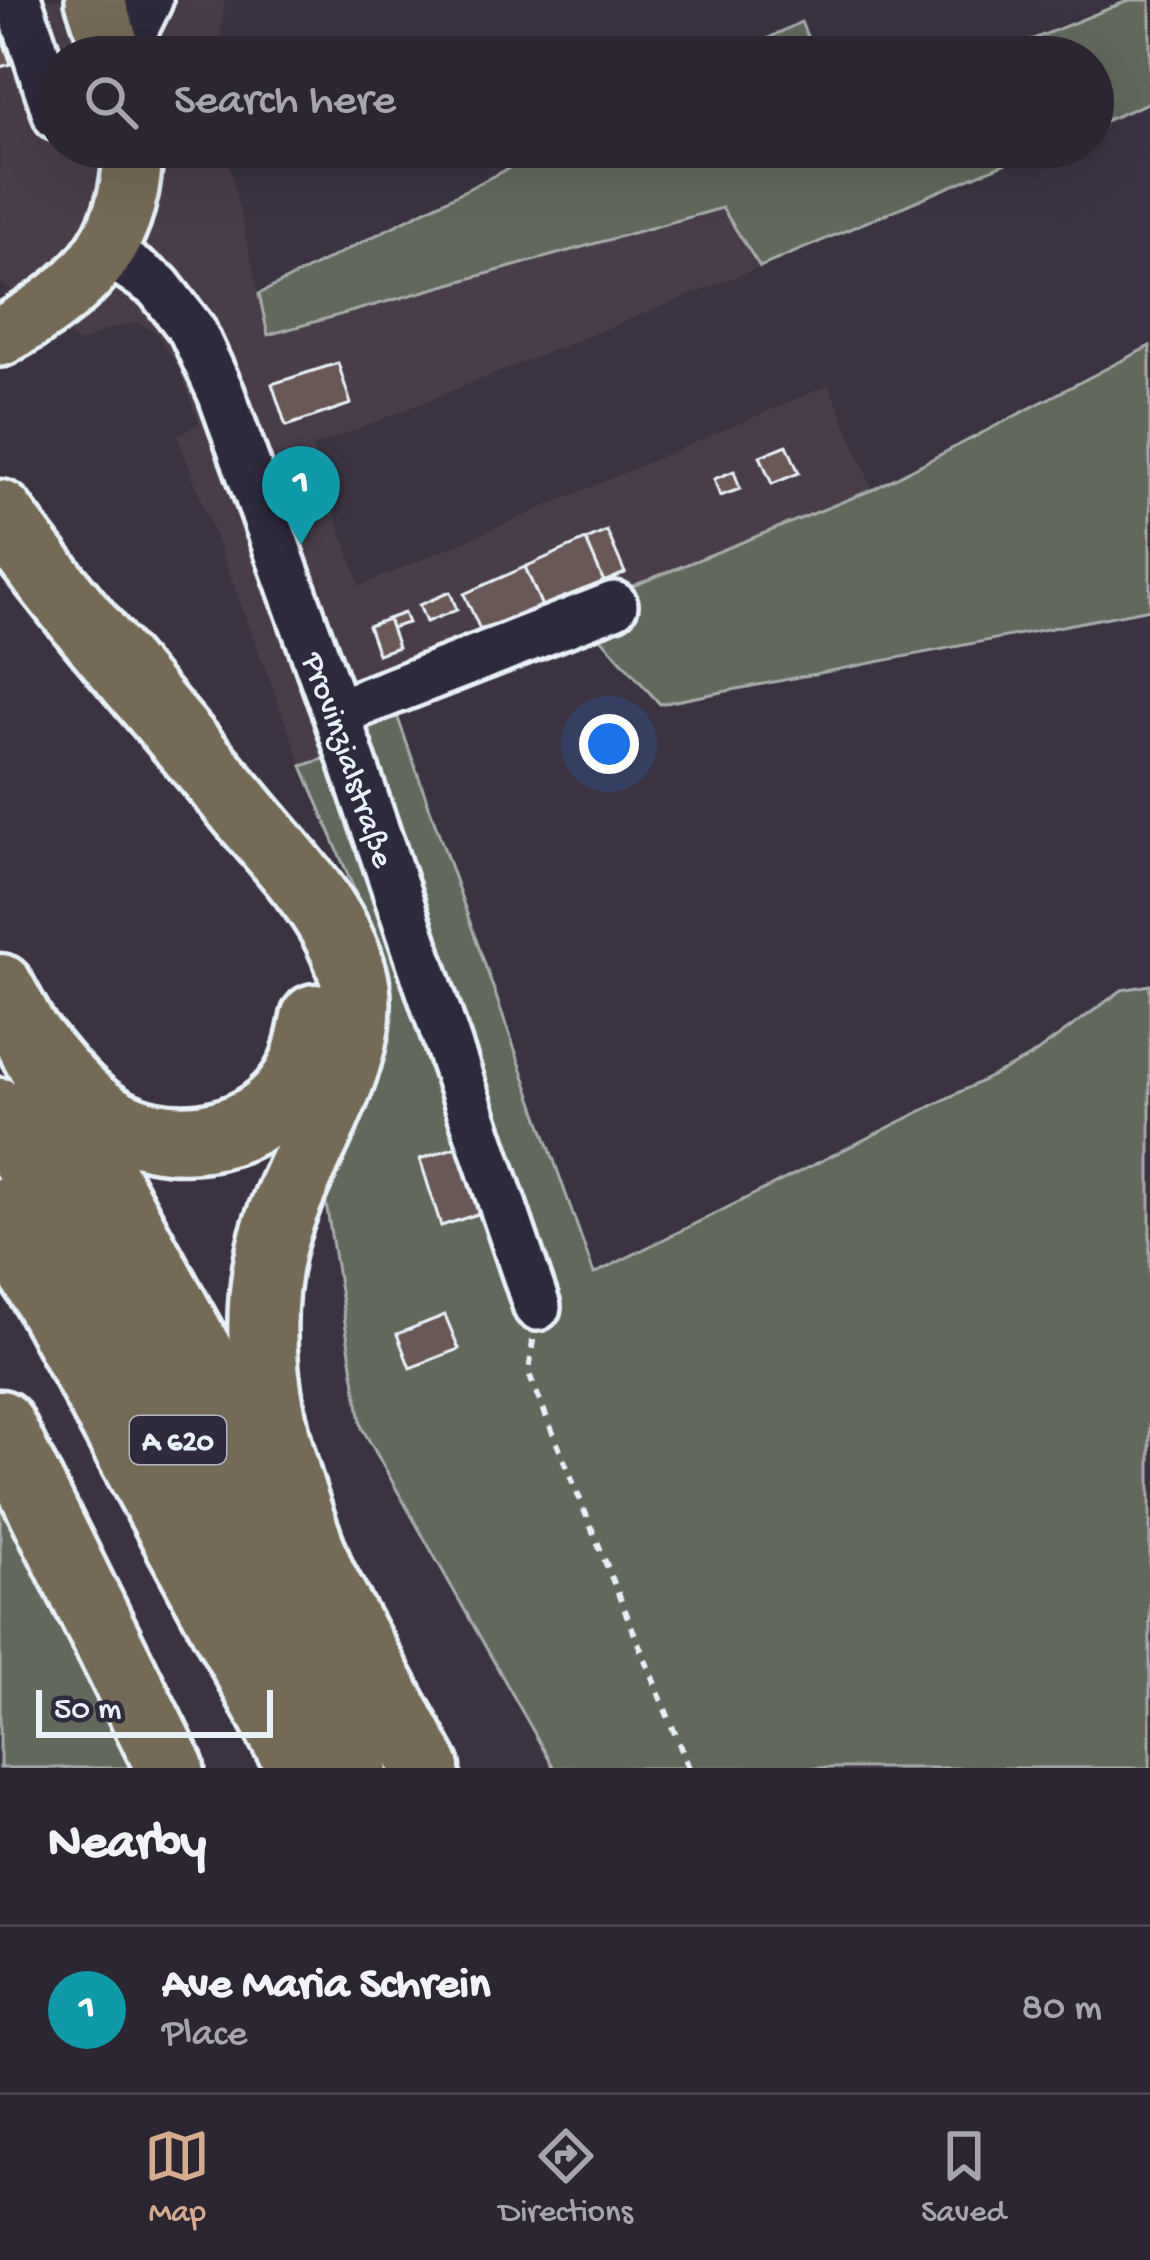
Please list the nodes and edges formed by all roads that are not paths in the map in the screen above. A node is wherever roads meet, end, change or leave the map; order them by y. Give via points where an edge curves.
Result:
1 (18, 0) edge
2 (95, 0) edge
3 (149, 0) edge
4 (109, 36) edge
5 (129, 36) edge
6 (36, 54) edge
7 (133, 168) edge
8 (106, 251) junction
9 (7, 334) edge
10 (0, 514) edge
11 (0, 579) edge
12 (614, 605) dead end
13 (336, 713) junction
14 (11, 1009) edge
15 (0, 1112) edge
16 (0, 1212) edge
17 (537, 1307) road end
18 (0, 1424) edge
19 (321, 1576) junction
20 (170, 1768) edge
21 (301, 1768) edge
22 (355, 1768) edge
23 (426, 1768) edge

1 - 6 lane
2 - 4 main road
3 - 5 lane
7 - 8 main road via 124,217
8 - 9 main road via 82,283
8 - 13 lane, Provinzialstraße via 158,286 192,330
10 - 19 highway via 292,871 334,927 354,977 346,1070 290,1185 262,1306 261,1364 273,1429
11 - 14 highway via 270,899 298,940 315,1016 307,1057 289,1090 253,1120 214,1137 160,1140 106,1117 63,1080
12 - 13 lane
13 - 17 lane, Provinzialstraße
14 - 19 highway
15 - 22 highway, A 620
16 - 21 highway, A 620
18 - 20 highway
19 - 23 highway

